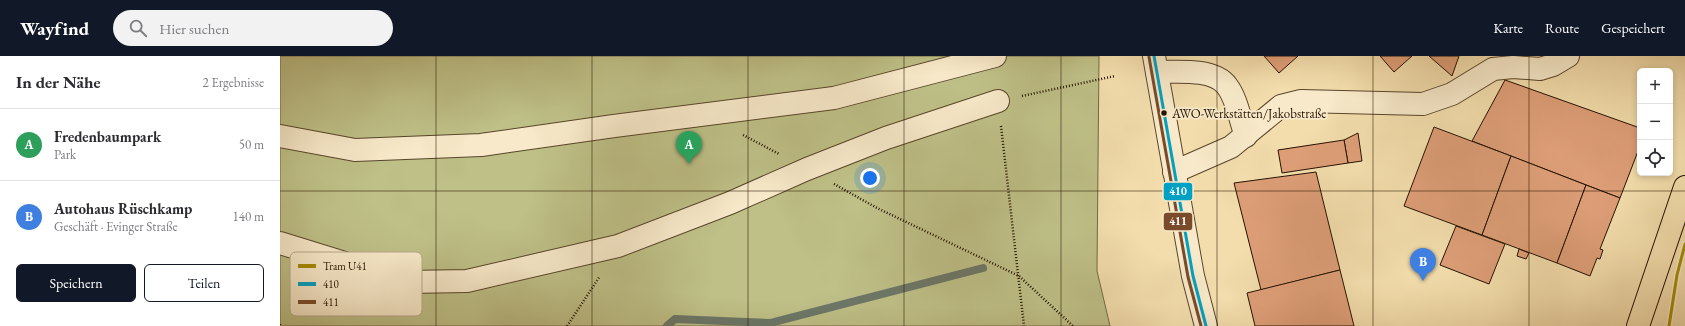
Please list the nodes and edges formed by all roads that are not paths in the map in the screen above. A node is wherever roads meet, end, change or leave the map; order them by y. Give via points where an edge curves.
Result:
1 (995, 56) edge
2 (1568, 56) edge
3 (1155, 64) edge
4 (998, 101) road end
5 (280, 136) edge
6 (1246, 136) junction
7 (1174, 172) junction
8 (1685, 187) edge
9 (280, 243) edge
10 (309, 252) edge
11 (422, 282) edge
12 (1206, 326) edge
13 (1638, 326) edge

1 - 5 street via 834,98 481,145 355,150
2 - 6 street via 1540,70 1513,67 1493,69 1452,94 1423,104 1301,101 1280,106
3 - 6 street via 1216,76 1227,85
3 - 7 street
4 - 11 street via 886,138 618,246 468,281
6 - 7 street via 1232,147
7 - 12 street via 1193,276
8 - 13 main road
9 - 10 street

